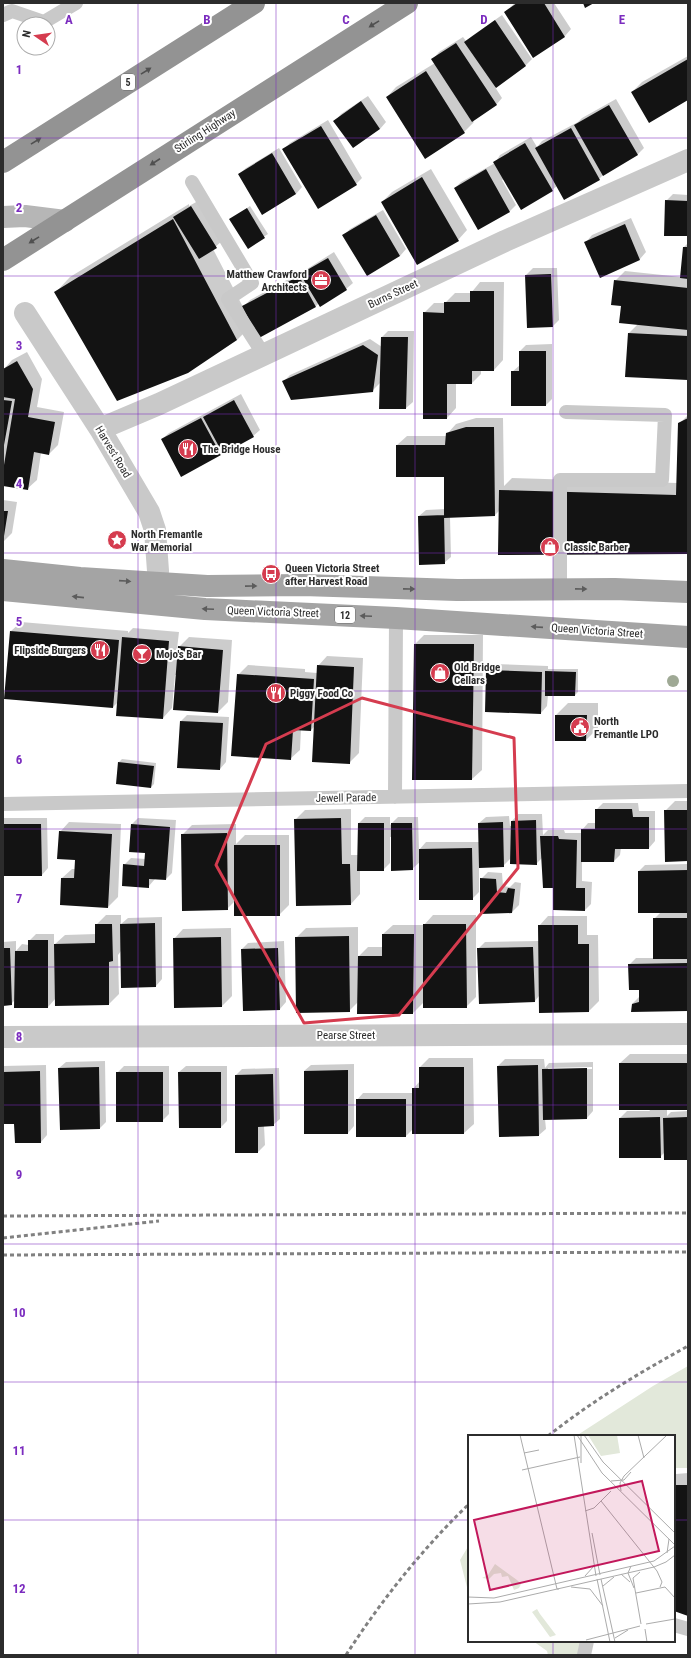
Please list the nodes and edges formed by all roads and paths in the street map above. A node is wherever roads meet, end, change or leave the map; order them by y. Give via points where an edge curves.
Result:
1 (76, 3) edge
2 (254, 3) edge
3 (407, 3) edge
4 (3, 15) edge
5 (688, 160) edge
6 (3, 162) edge
7 (192, 182) dead end
8 (3, 217) edge
9 (65, 221) junction
10 (3, 260) edge
11 (25, 313) dead end
12 (264, 355) junction
13 (566, 412) dead end
14 (100, 429) junction
15 (3, 570) edge
16 (156, 583) junction
17 (560, 589) junction
18 (3, 590) edge
19 (688, 592) edge
20 (155, 605) junction
21 (396, 618) junction
22 (688, 637) edge
23 (688, 791) edge
24 (395, 797) junction
25 (3, 804) edge
26 (688, 1034) edge
27 (3, 1037) edge
28 (675, 1624) edge
29 (688, 1629) edge
30 (587, 1642) edge
31 (584, 1655) edge

1 - 4 lane via 44,22 12,11
6 -> 2 highway, 5
3 -> 9 highway, Stirling Highway
5 - 12 street, Burns Street via 505,241
7 - 12 lane via 252,283 228,299
8 - 9 street via 25,216
9 -> 10 highway, Stirling Highway
11 - 14 street, Harvest Road
12 - 14 street, Burns Street
13 - 17 lane via 665,415 665,422 662,480 560,480
14 - 16 street, Harvest Road via 153,521 158,571
15 -> 16 main road
16 -> 17 main road via 229,587
16 - 20 street, Harvest Road
17 -> 19 main road
20 -> 18 main road, Queen Victoria Street / 12
21 -> 20 main road, Queen Victoria Street / 12
22 -> 21 main road, Queen Victoria Street / 12
21 - 24 lane
23 - 24 lane, Jewell Parade
24 - 25 lane, Jewell Parade
26 - 27 street, Pearse Street
28 - 29 lane
30 - 31 lane

